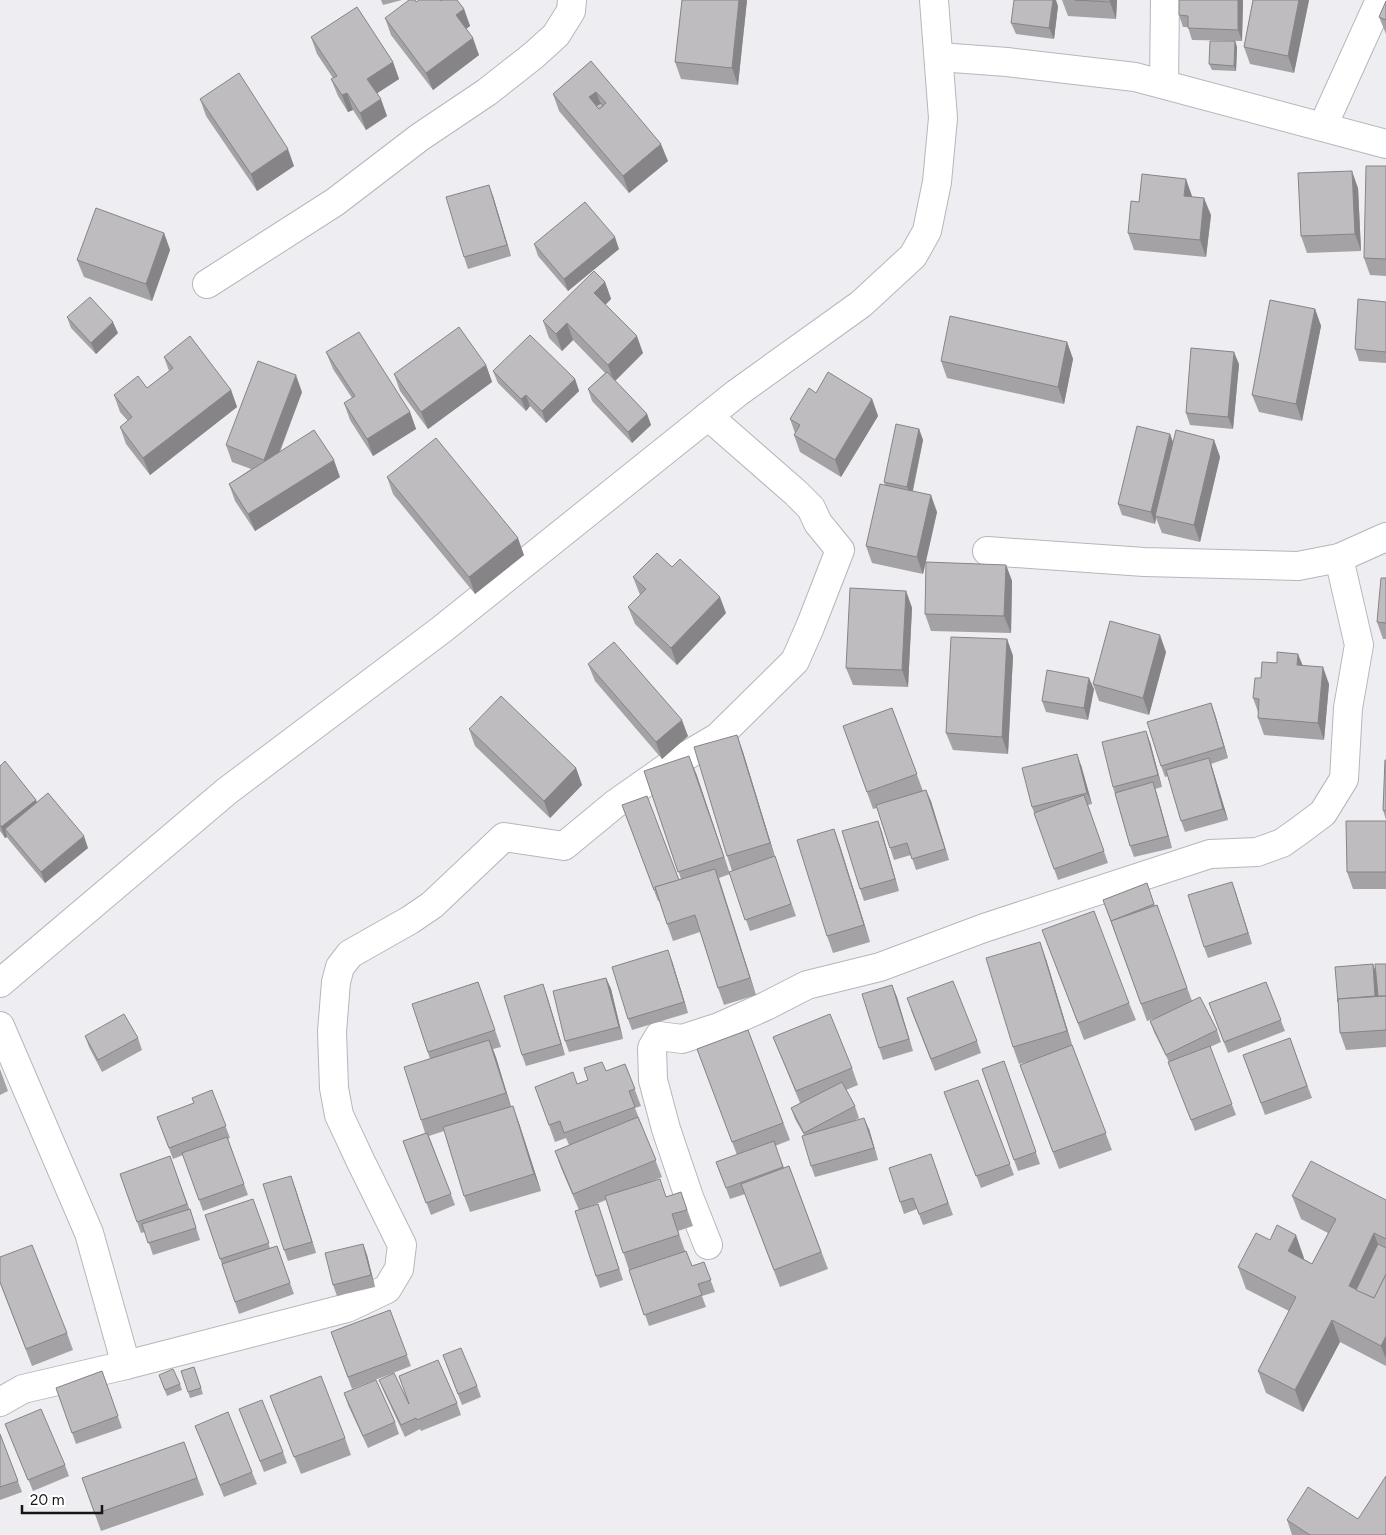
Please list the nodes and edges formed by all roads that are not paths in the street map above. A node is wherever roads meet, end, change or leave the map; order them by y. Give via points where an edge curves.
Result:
1 (572, 0) edge
2 (934, 0) edge
3 (1165, 0) edge
4 (1380, 0) edge
5 (938, 57) junction
6 (1164, 84) junction
7 (1323, 126) junction
8 (1386, 144) edge
9 (207, 284) dead end
10 (708, 416) junction
11 (1386, 537) edge
12 (987, 551) dead end
13 (1339, 558) junction
14 (0, 984) edge
15 (0, 1026) edge
16 (708, 1245) dead end
17 (126, 1365) junction
18 (0, 1402) edge

1 - 9 street via 570,11 556,35 487,92 420,137 335,202
2 - 5 street
3 - 6 street
4 - 7 street
5 - 6 street via 1135,77
5 - 10 street via 943,118 937,182 927,231 912,256 861,304
6 - 7 street
7 - 8 street
10 - 14 street via 441,630 227,791
10 - 17 street via 811,508 818,523 840,550 795,661 718,737 668,766 564,846 504,837 432,905 350,954 340,967 332,1032 334,1088 339,1115 402,1245 399,1269 387,1289 347,1308
11 - 13 street
12 - 13 street via 1144,562 1298,566
13 - 16 street via 1359,645 1348,708 1344,779 1323,813 1300,831 1282,843 1257,852 1210,854 984,928 880,967 807,985 719,1027 682,1038 659,1036 652,1048 653,1080 666,1129
15 - 17 street via 89,1233
17 - 18 street via 23,1390

